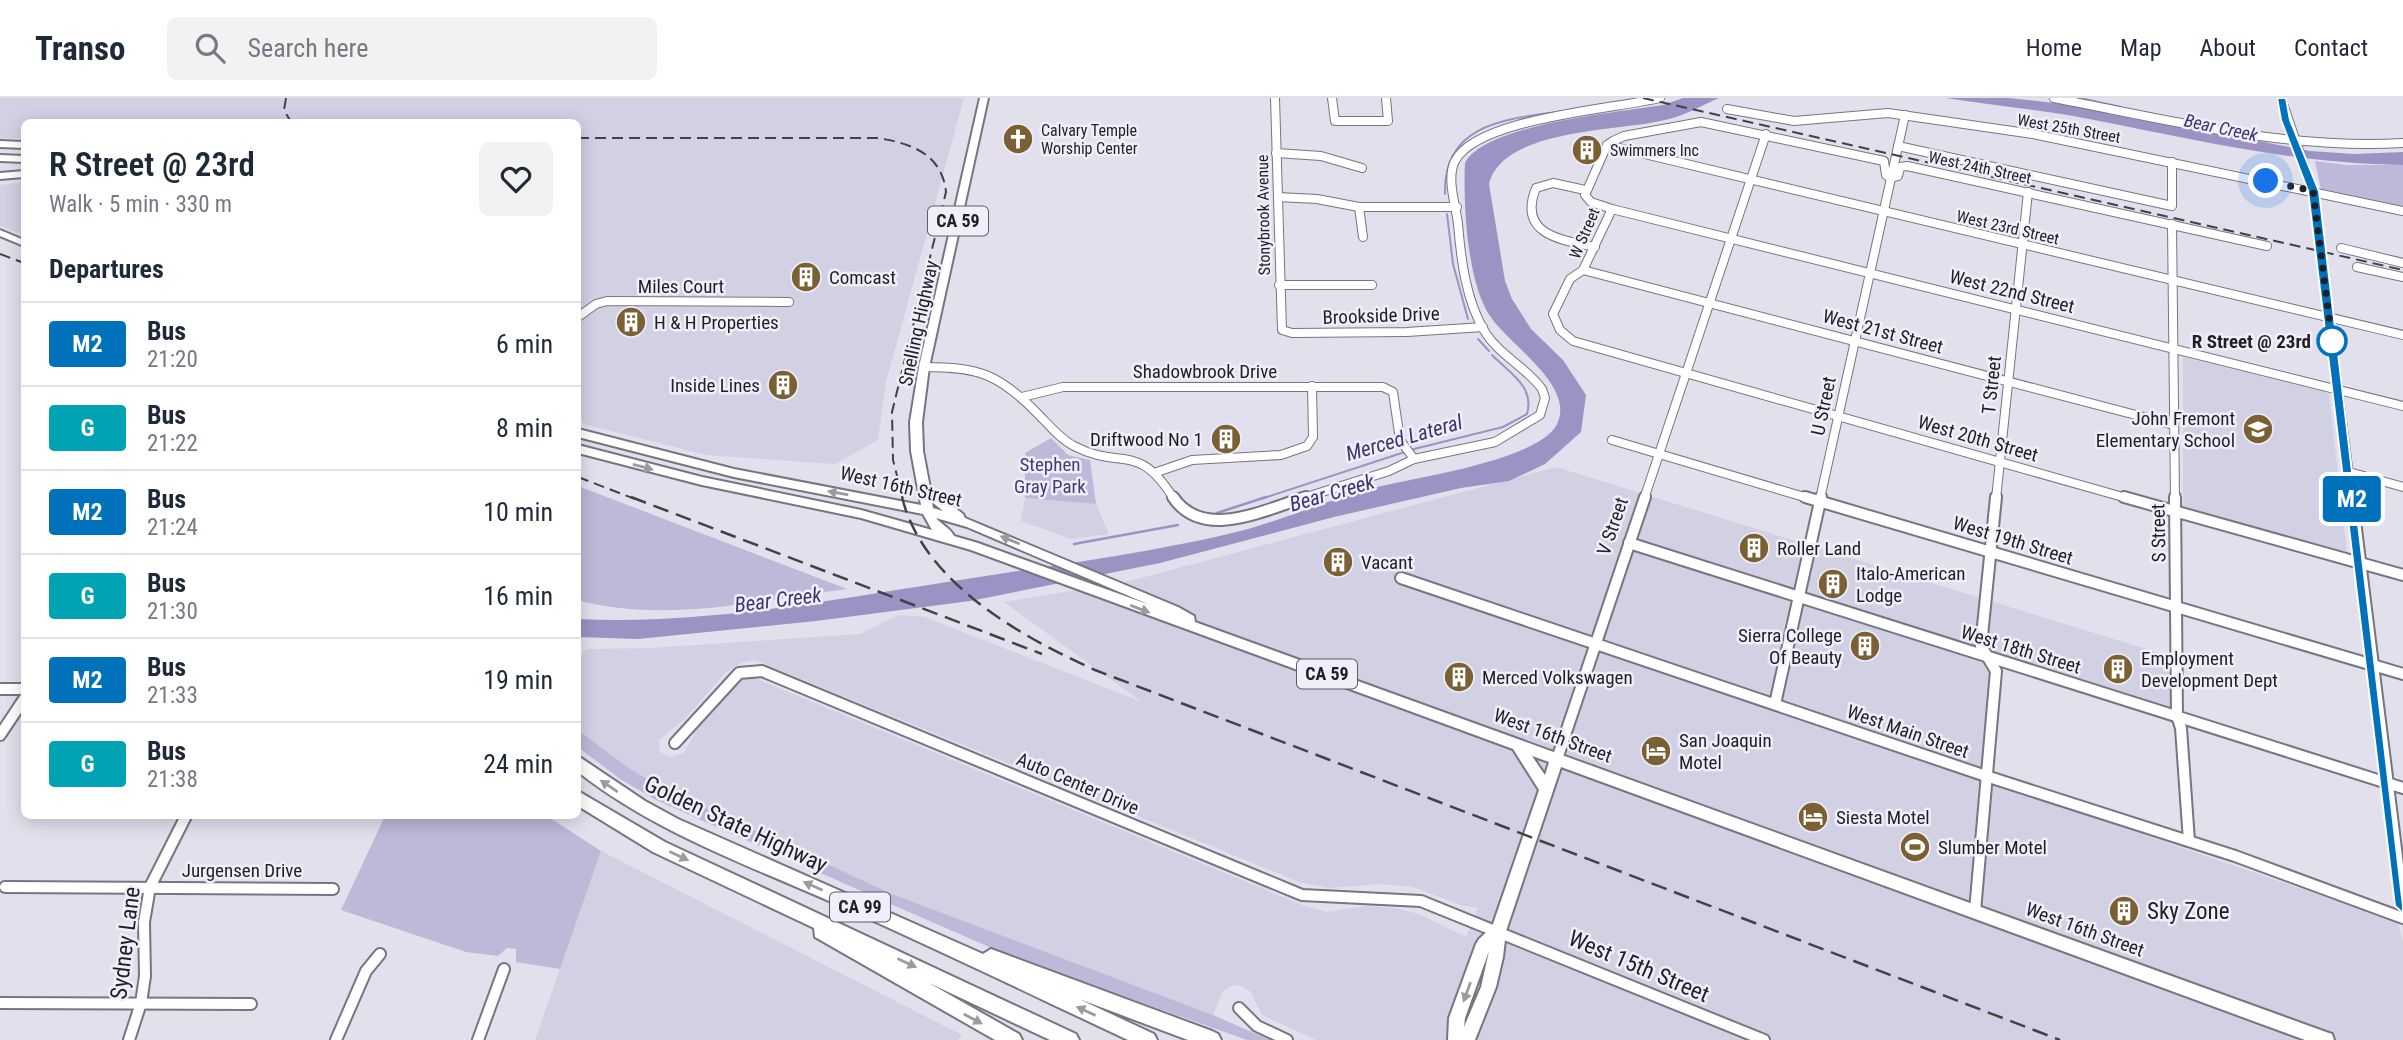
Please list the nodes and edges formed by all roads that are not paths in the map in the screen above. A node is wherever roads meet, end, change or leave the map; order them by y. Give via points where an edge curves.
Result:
1 (984, 98) edge
2 (1275, 98) edge
3 (1332, 98) edge
4 (1386, 98) edge
5 (1660, 98) edge
6 (2054, 98) edge
7 (2281, 98) edge
8 (2081, 100) edge
9 (1727, 109) dead end
10 (1905, 116) junction
11 (1766, 134) junction
12 (2295, 141) junction
13 (2403, 143) edge
14 (0, 144) edge
15 (21, 145) edge
16 (1607, 145) junction
17 (1898, 146) junction
18 (1276, 153) junction
19 (0, 158) edge
20 (21, 159) edge
21 (2172, 162) junction
22 (0, 168) edge
23 (1362, 168) dead end
24 (21, 172) edge
25 (21, 172) edge
26 (0, 176) edge
27 (1891, 178) junction
28 (1751, 180) junction
29 (1585, 190) junction
30 (2313, 191) junction
31 (2028, 192) junction
32 (1278, 197) junction
33 (1359, 207) junction
34 (1457, 207) junction
35 (1612, 209) junction
36 (1884, 211) junction
37 (2403, 211) edge
38 (2172, 224) junction
39 (0, 233) edge
40 (1363, 237) dead end
41 (1731, 239) junction
42 (21, 242) edge
43 (2023, 244) junction
44 (2267, 246) dead end
45 (1595, 247) junction
46 (2341, 248) dead end
47 (2403, 263) edge
48 (2357, 267) dead end
49 (1583, 270) junction
50 (1870, 273) junction
51 (2403, 277) edge
52 (2173, 280) junction
53 (1279, 285) junction
54 (1372, 285) dead end
55 (789, 302) dead end
56 (1709, 303) junction
57 (2016, 310) junction
58 (581, 315) edge
59 (2329, 317) junction
60 (1554, 320) joint
61 (1483, 327) junction
62 (1282, 330) joint
63 (2403, 335) edge
64 (1855, 341) junction
65 (2173, 349) junction
66 (924, 367) junction
67 (1685, 374) junction
68 (2009, 382) junction
69 (1312, 386) junction
70 (2338, 390) junction
71 (1022, 397) junction
72 (2403, 406) edge
73 (1838, 417) junction
74 (2174, 425) junction
75 (581, 434) edge
76 (1612, 440) dead end
77 (581, 450) edge
78 (1408, 453) junction
79 (1659, 453) junction
80 (2000, 462) junction
81 (921, 471) junction
82 (1157, 472) junction
83 (2349, 472) junction
84 (2403, 487) edge
85 (926, 491) junction
86 (887, 501) junction
87 (1820, 501) junction
88 (820, 505) junction
89 (2175, 511) junction
90 (929, 514) junction
91 (971, 524) junction
92 (1629, 543) junction
93 (974, 546) junction
94 (1991, 552) junction
95 (2360, 563) junction
96 (2403, 575) edge
97 (1401, 578) dead end
98 (1798, 597) junction
99 (2176, 607) junction
100 (1199, 626) junction
101 (1595, 644) junction
102 (1989, 657) junction
103 (2374, 666) junction
104 (2403, 674) edge
105 (0, 689) edge
106 (21, 689) edge
107 (21, 703) edge
108 (1775, 704) junction
109 (2177, 716) junction
110 (0, 734) edge
111 (676, 743) dead end
112 (1517, 744) junction
113 (1556, 759) junction
114 (581, 765) edge
115 (1986, 776) junction
116 (2389, 784) junction
117 (2403, 788) edge
118 (1546, 789) junction
119 (581, 800) edge
120 (184, 819) edge
121 (2189, 841) junction
122 (5, 887) dead end
123 (150, 887) junction
124 (333, 889) dead end
125 (767, 897) junction
126 (847, 900) junction
127 (2403, 905) edge
128 (1975, 911) junction
129 (2403, 918) edge
130 (1498, 931) junction
131 (380, 954) dead end
132 (504, 970) dead end
133 (0, 1003) edge
134 (141, 1003) junction
135 (251, 1004) dead end
136 (1239, 1008) dead end
137 (1009, 1038) edge
138 (129, 1040) edge
139 (336, 1040) edge
140 (478, 1040) edge
141 (1070, 1040) edge
142 (1148, 1040) edge
143 (1212, 1040) edge
144 (1287, 1040) edge
145 (1455, 1040) edge
146 (1466, 1040) edge
147 (1764, 1040) edge
148 (2326, 1040) edge

1 - 66 main road, Snelling Highway / CA 59
2 - 18 street, Stonybrook Avenue
3 - 4 street via 1335,121 1388,121
5 - 34 street via 1531,122 1465,146 1453,166
6 - 8 street
7 - 12 street
8 - 12 street via 2227,132
9 - 10 street, West 25th Street via 1794,121 1876,113
10 - 17 street, U Street
10 - 21 street, West 25th Street via 2056,138
11 - 16 street via 1707,121 1624,135
11 - 27 street via 1884,161
11 - 28 street, V Street
12 - 13 street via 2354,146
12 - 30 street
14 - 15 main road
16 - 28 street, West 23rd Street
16 - 29 street, W Street
17 - 21 street via 2172,206
17 - 27 street, U Street
18 - 23 street via 1321,156
18 - 32 street, Stonybrook Avenue
19 - 20 highway
21 - 30 street, West 25th Street
22 - 24 highway
25 - 26 highway
27 - 31 street, West 24th Street via 1907,166
27 - 36 street, U Street
28 - 36 street, West 23rd Street
28 - 41 street, V Street
29 - 35 street, W Street via 1591,202
29 - 45 street via 1553,183 1535,188 1534,221 1540,232 1549,236
30 - 37 street, West 25th Street
30 - 59 street
31 - 38 street, West 24th Street
31 - 43 street, T Street
32 - 33 street
32 - 53 street, Stonybrook Avenue
33 - 34 street
33 - 40 street
34 - 61 street via 1462,262
35 - 41 street, West 22nd Street
35 - 45 street, W Street
36 - 43 street, West 23rd Street
36 - 50 street, U Street
38 - 44 street, West 24th Street
38 - 52 street, S Street
39 - 42 main road
41 - 50 street, West 22nd Street
41 - 56 street, V Street
43 - 52 street, West 23rd Street
43 - 57 street, T Street
45 - 49 street, W Street
46 - 47 street
48 - 51 street
49 - 56 street, West 21st Street
49 - 60 street, W Street via 1570,279
50 - 57 street, West 22nd Street
50 - 64 street, U Street
52 - 59 street, West 23rd Street
52 - 65 street, S Street
53 - 54 street
53 - 62 street, Stonybrook Avenue
55 - 58 street, Miles Court via 607,301
56 - 64 street, West 21st Street
56 - 67 street, V Street
57 - 65 street, West 22nd Street
57 - 68 street, T Street
59 - 63 street, West 23rd Street
59 - 70 street
60 - 67 street, West 20th Street via 1574,343
61 - 62 street, Brookside Drive via 1407,332
61 - 78 street via 1497,348 1539,382 1544,407 1531,423 1495,442
64 - 68 street, West 21st Street
64 - 73 street, U Street
65 - 70 street, West 22nd Street
65 - 74 street, S Street
66 - 71 street via 978,369 1002,380
66 - 81 main road, Snelling Highway / CA 59 via 916,422
67 - 73 street, West 20th Street
67 - 79 street, V Street
68 - 74 street, West 21st Street
68 - 80 street, T Street
69 - 71 street, Shadowbrook Drive via 1063,387
69 - 78 street, Shadowbrook Drive via 1390,389
69 - 82 street via 1313,437 1305,447 1268,458 1190,460
70 - 72 street, West 22nd Street
70 - 83 street
71 - 82 street via 1075,447 1140,462
73 - 80 street, West 20th Street
73 - 87 street, U Street
74 - 89 street, S Street
86 -> 75 main road, West 16th Street via 734,473
76 - 79 street, West 19th Street
77 -> 88 main road, West 16th Street
78 - 82 street via 1379,474 1229,521 1191,515 1174,500
79 - 87 street, West 19th Street
79 - 92 street, V Street
80 - 89 street, West 20th Street
80 - 94 street, T Street
81 - 85 main road, Snelling Highway / CA 59
81 - 86 main road via 917,493
83 - 84 street
83 - 95 street
85 - 90 main road, Snelling Highway / CA 59
85 - 91 main road, CA 59
86 - 90 main road, West 16th Street
87 - 94 street, West 19th Street
87 - 98 street, U Street
88 - 90 main road via 912,522
88 - 93 main road, West 16th Street
89 - 95 street, West 20th Street
89 - 99 street, S Street
90 - 91 main road, West 16th Street
90 - 93 main road, CA 59 via 942,532
100 -> 91 main road, West 16th Street / CA 59 via 1174,610
92 - 98 street, West 18th Street
92 - 101 street, V Street
93 -> 100 main road, West 16th Street / CA 59 via 1167,619
94 - 99 street, West 19th Street
94 - 102 street, T Street via 1982,646
95 - 96 street, West 20th Street
95 - 103 street
97 - 101 street, West Main Street
98 - 102 street, West 18th Street
98 - 108 street, U Street
99 - 103 street, West 19th Street
99 - 109 street, S Street
100 - 112 main road, West 16th Street / CA 59
101 - 108 street, West Main Street
101 - 113 street, V Street
102 - 109 street, West 18th Street
102 - 115 street, T Street via 1996,671
103 - 104 street, West 19th Street
103 - 116 street
105 - 106 street
107 - 110 street
108 - 115 street, West Main Street
109 - 116 street, West 18th Street
109 - 121 street, S Street
111 - 130 street, Auto Center Drive via 739,673 762,671 1302,895 1325,901 1400,896
112 - 113 main road, West 16th Street / CA 59
112 - 118 main road
113 - 118 main road, V Street
113 - 128 main road, West 16th Street
126 -> 114 highway, Golden State Highway / CA 99 via 659,816
115 - 121 street, West Main Street
115 - 128 street, T Street
116 - 117 street, West 18th Street
116 - 127 street
118 - 130 main road, V Street
119 -> 125 highway, CA 99 via 659,847
120 - 123 street, Sydney Lane
121 - 129 street, West Main Street
122 - 123 street, Jurgensen Drive
123 - 124 street, Jurgensen Drive
123 - 134 street, Sydney Lane
125 -> 137 highway
125 -> 141 highway, CA 99
142 -> 126 highway, Golden State Highway / CA 99
126 - 143 highway
128 - 148 main road, West 16th Street
130 -> 145 main road, V Street via 1484,944 1454,1029
130 - 146 main road, V Street via 1499,951
130 - 147 street, West 15th Street
131 - 139 street via 366,971
132 - 140 street
133 - 134 street
134 - 135 street
134 - 138 street, Sydney Lane
136 - 144 street via 1257,1026

